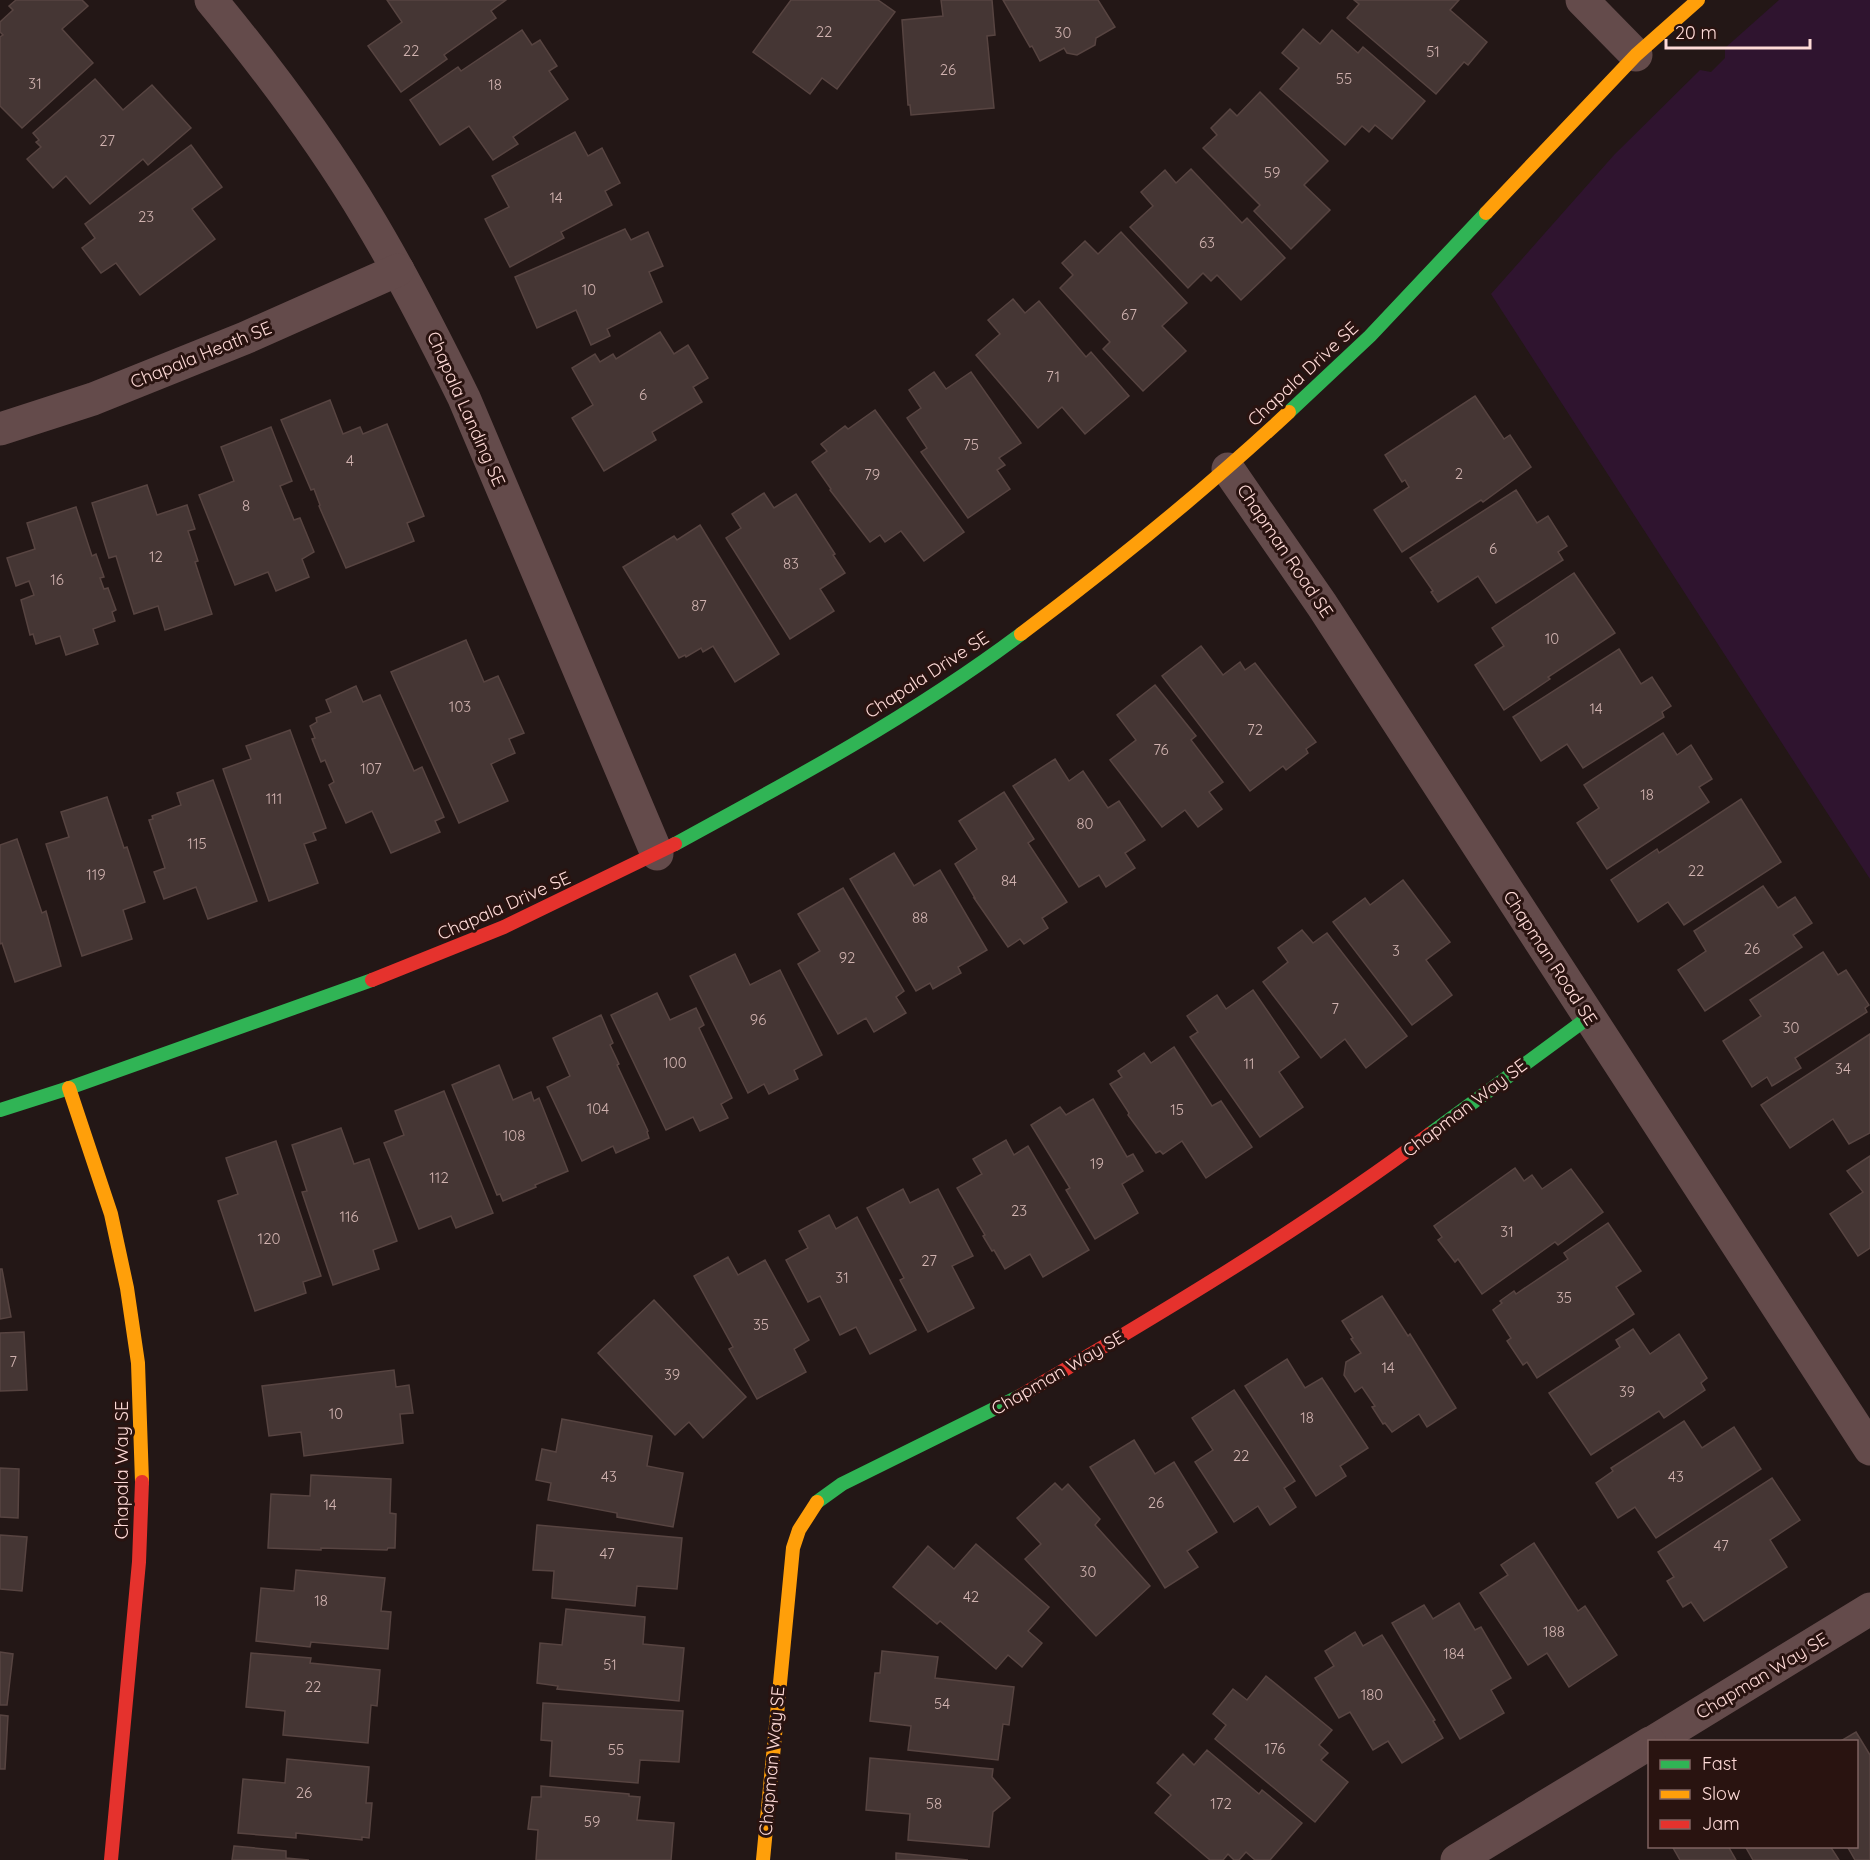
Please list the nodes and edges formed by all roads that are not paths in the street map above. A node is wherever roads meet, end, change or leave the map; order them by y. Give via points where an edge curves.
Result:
1 (211, 0) edge
2 (1582, 0) edge
3 (1698, 0) edge
4 (1636, 55) junction
5 (398, 270) junction
6 (0, 429) edge
7 (1228, 469) junction
8 (657, 854) junction
9 (1588, 1017) junction
10 (69, 1088) junction
11 (0, 1110) edge
12 (1870, 1449) edge
13 (1870, 1609) edge
14 (1654, 1740) edge
15 (1648, 1744) edge
16 (111, 1860) edge
17 (763, 1860) edge
18 (1457, 1860) edge

1 - 5 street, Chapala Landing SE via 309,128
2 - 4 street
3 - 4 street, Chapala Drive SE
4 - 7 street, Chapala Drive SE via 1370,336
5 - 6 street, Chapala Heath SE via 191,360 93,399
5 - 8 street, Chapala Landing SE via 464,398
7 - 8 street, Chapala Drive SE via 1000,650 790,781
7 - 9 street, Chapman Road SE via 1329,615
8 - 10 street, Chapala Drive SE via 504,927 366,983
9 - 12 street, Chapman Road SE
9 - 17 street, Chapman Way SE via 1368,1180 1267,1247 1020,1396 842,1484 815,1504 793,1548
10 - 11 street, Chapala Drive SE
10 - 16 street, Chapala Way SE via 111,1215 138,1363 143,1468 139,1562
13 - 14 street, Chapman Way SE
15 - 18 street, Chapman Way SE

